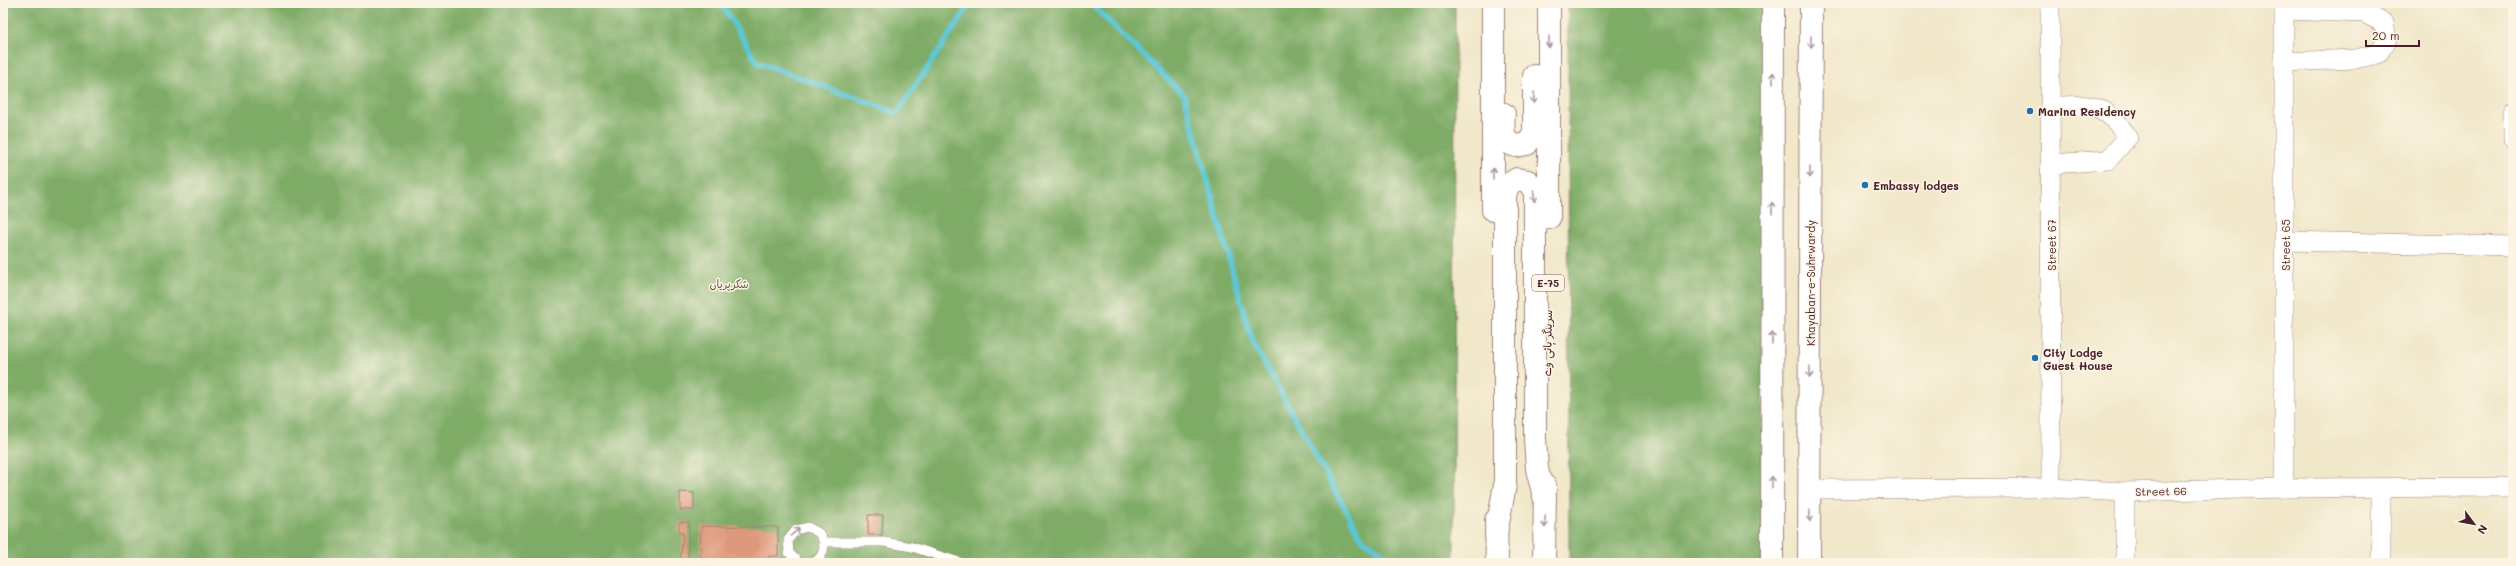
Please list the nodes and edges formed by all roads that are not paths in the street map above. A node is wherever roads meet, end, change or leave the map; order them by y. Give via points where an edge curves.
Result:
1 (1494, 3) edge
2 (1505, 3) edge
3 (1534, 3) edge
4 (1549, 3) edge
5 (1773, 3) edge
6 (1811, 3) edge
7 (2050, 3) edge
8 (2286, 7) edge
9 (2284, 62) junction
10 (2050, 106) junction
11 (2513, 112) edge
12 (2513, 139) edge
13 (2050, 164) junction
14 (2285, 241) junction
15 (2513, 246) edge
16 (2513, 487) edge
17 (2051, 488) junction
18 (2284, 488) junction
19 (2381, 488) junction
20 (1810, 489) junction
21 (2125, 492) junction
22 (1545, 500) junction
23 (1496, 534) junction
24 (824, 542) junction
25 (800, 563) edge
26 (813, 563) edge
27 (962, 563) edge
28 (1497, 563) edge
29 (1544, 563) edge
30 (1772, 563) edge
31 (1809, 563) edge
32 (2125, 563) edge
33 (2381, 563) edge

23 -> 1 main road
3 -> 2 main road via 1534,134 1531,140 1521,146 1511,145 1504,135
4 -> 22 main road, سرینگر ہائی وے / E-75 via 1550,186
30 -> 5 main road
6 -> 20 main road, Khayaban-e-Suhrwardy
7 - 10 street, Street 67
8 - 9 street, Street 65
8 - 9 street via 2364,13 2384,23 2387,39 2378,54 2355,59
9 - 14 street, Street 65
10 - 13 street, Street 67
10 - 13 street via 2096,106 2112,115 2128,137 2108,160
11 - 12 street
13 - 17 street, Street 67
14 - 15 street
14 - 18 street, Street 65
16 - 19 street, Street 66
17 - 20 street, Street 66
17 - 21 street, Street 66
18 - 19 street, Street 66
18 - 21 street, Street 66
19 - 33 street
20 -> 31 main road, Khayaban-e-Suhrwardy
21 - 32 street
23 -> 22 main road via 1505,485 1505,196 1508,185 1518,179 1528,181 1535,192 1535,439 1537,469
22 -> 29 main road, سرینگر ہائی وے / E-75
23 - 28 main road
25 -> 24 lane via 792,558 788,547 788,540 796,530 814,529
24 - 26 lane via 822,556
24 - 27 lane via 884,542 912,547

